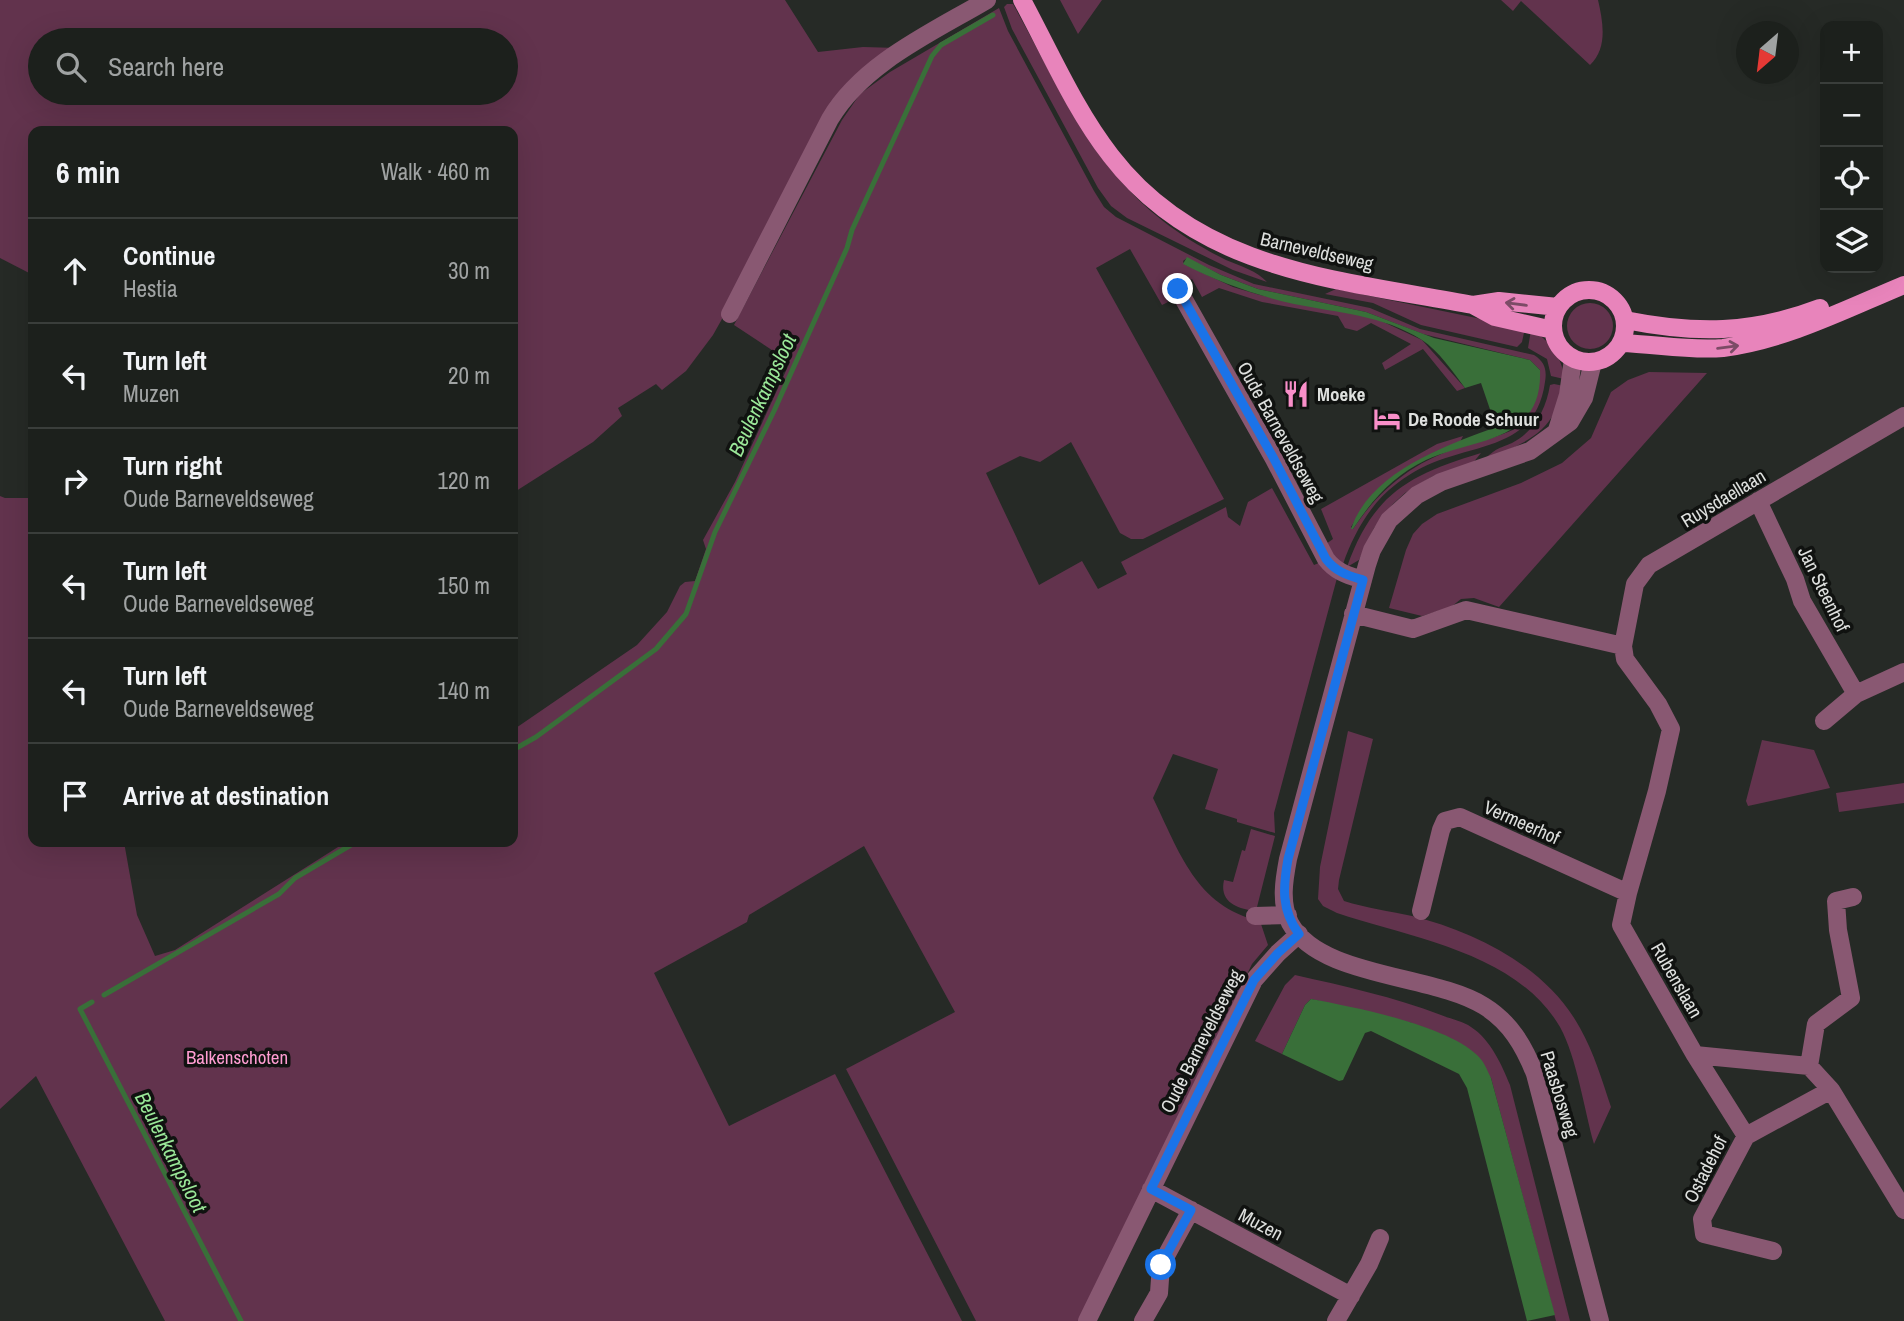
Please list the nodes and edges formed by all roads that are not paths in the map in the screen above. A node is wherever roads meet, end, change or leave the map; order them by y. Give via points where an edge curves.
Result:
1 (987, 0) edge
2 (1022, 0) edge
3 (1904, 274) edge
4 (1904, 285) edge
5 (1178, 289) dead end
6 (1474, 305) junction
7 (1558, 307) junction
8 (730, 314) dead end
9 (1625, 320) junction
10 (1553, 330) junction
11 (1621, 343) junction
12 (1573, 359) junction
13 (1593, 362) junction
14 (1904, 416) edge
15 (1557, 430) junction
16 (1758, 501) junction
17 (1363, 580) junction
18 (1353, 614) junction
19 (1624, 653) junction
20 (1904, 672) edge
21 (1856, 694) junction
22 (1824, 721) dead end
23 (1628, 893) junction
24 (1853, 897) dead end
25 (1421, 911) dead end
26 (1288, 915) junction
27 (1255, 916) dead end
28 (1299, 934) junction
29 (1695, 1055) junction
30 (1809, 1066) junction
31 (1830, 1090) junction
32 (1746, 1136) junction
33 (1151, 1189) junction
34 (1191, 1210) junction
35 (1904, 1210) edge
36 (1380, 1238) dead end
37 (1773, 1251) dead end
38 (1351, 1296) junction
39 (1087, 1321) edge
40 (1143, 1321) edge
41 (1336, 1321) edge
42 (1600, 1321) edge

1 - 8 street via 877,67 849,91 830,119
2 - 6 main road, Barneveldseweg via 1112,158 1146,195 1188,227 1229,249 1280,267
3 - 9 main road via 1808,313 1753,327 1704,331
11 -> 4 main road via 1705,349 1749,344 1793,331
5 - 17 street, Oude Barneveldseweg via 1326,559 1332,568
7 -> 6 main road, Barneveldseweg via 1499,301
6 - 10 main road, Barneveldseweg via 1495,317
7 - 9 main road via 1577,292 1593,290 1615,301
7 - 10 main road
9 - 11 main road
10 - 12 main road via 1557,344
11 - 13 main road via 1608,357
12 - 13 main road
12 - 15 street
13 - 15 street via 1579,409
14 - 16 street, Ruysdaellaan
15 - 17 street via 1530,451 1441,482 1403,506 1381,532
16 - 19 street, Ruysdaellaan via 1649,565 1635,584
16 - 21 street, Jan Steenhof via 1803,604
17 - 18 street
18 - 19 street via 1413,629 1466,610
18 - 26 street via 1288,859 1284,882
19 - 23 street, Rubenslaan via 1671,729
20 - 21 street
21 - 22 street
23 - 25 street, Vermeerhof via 1460,817 1446,821 1440,830
23 - 29 street, Rubenslaan via 1621,925
24 - 30 street via 1836,901 1851,998 1816,1024
26 - 27 street
26 - 28 street
28 - 33 street, Oude Barneveldseweg via 1254,980
28 - 42 street, Paasbosweg via 1323,954 1463,995 1491,1011 1519,1039 1535,1073
29 - 30 street
29 - 32 street, Ostadehof
30 - 31 street
31 - 32 street, Ostadehof
31 - 35 street
32 - 37 street, Ostadehof via 1702,1219 1704,1234
33 - 34 street, Muzen
33 - 39 street, Oude Barneveldseweg
34 - 38 street, Muzen
34 - 40 street via 1161,1265 1158,1293
36 - 38 street
38 - 41 street

